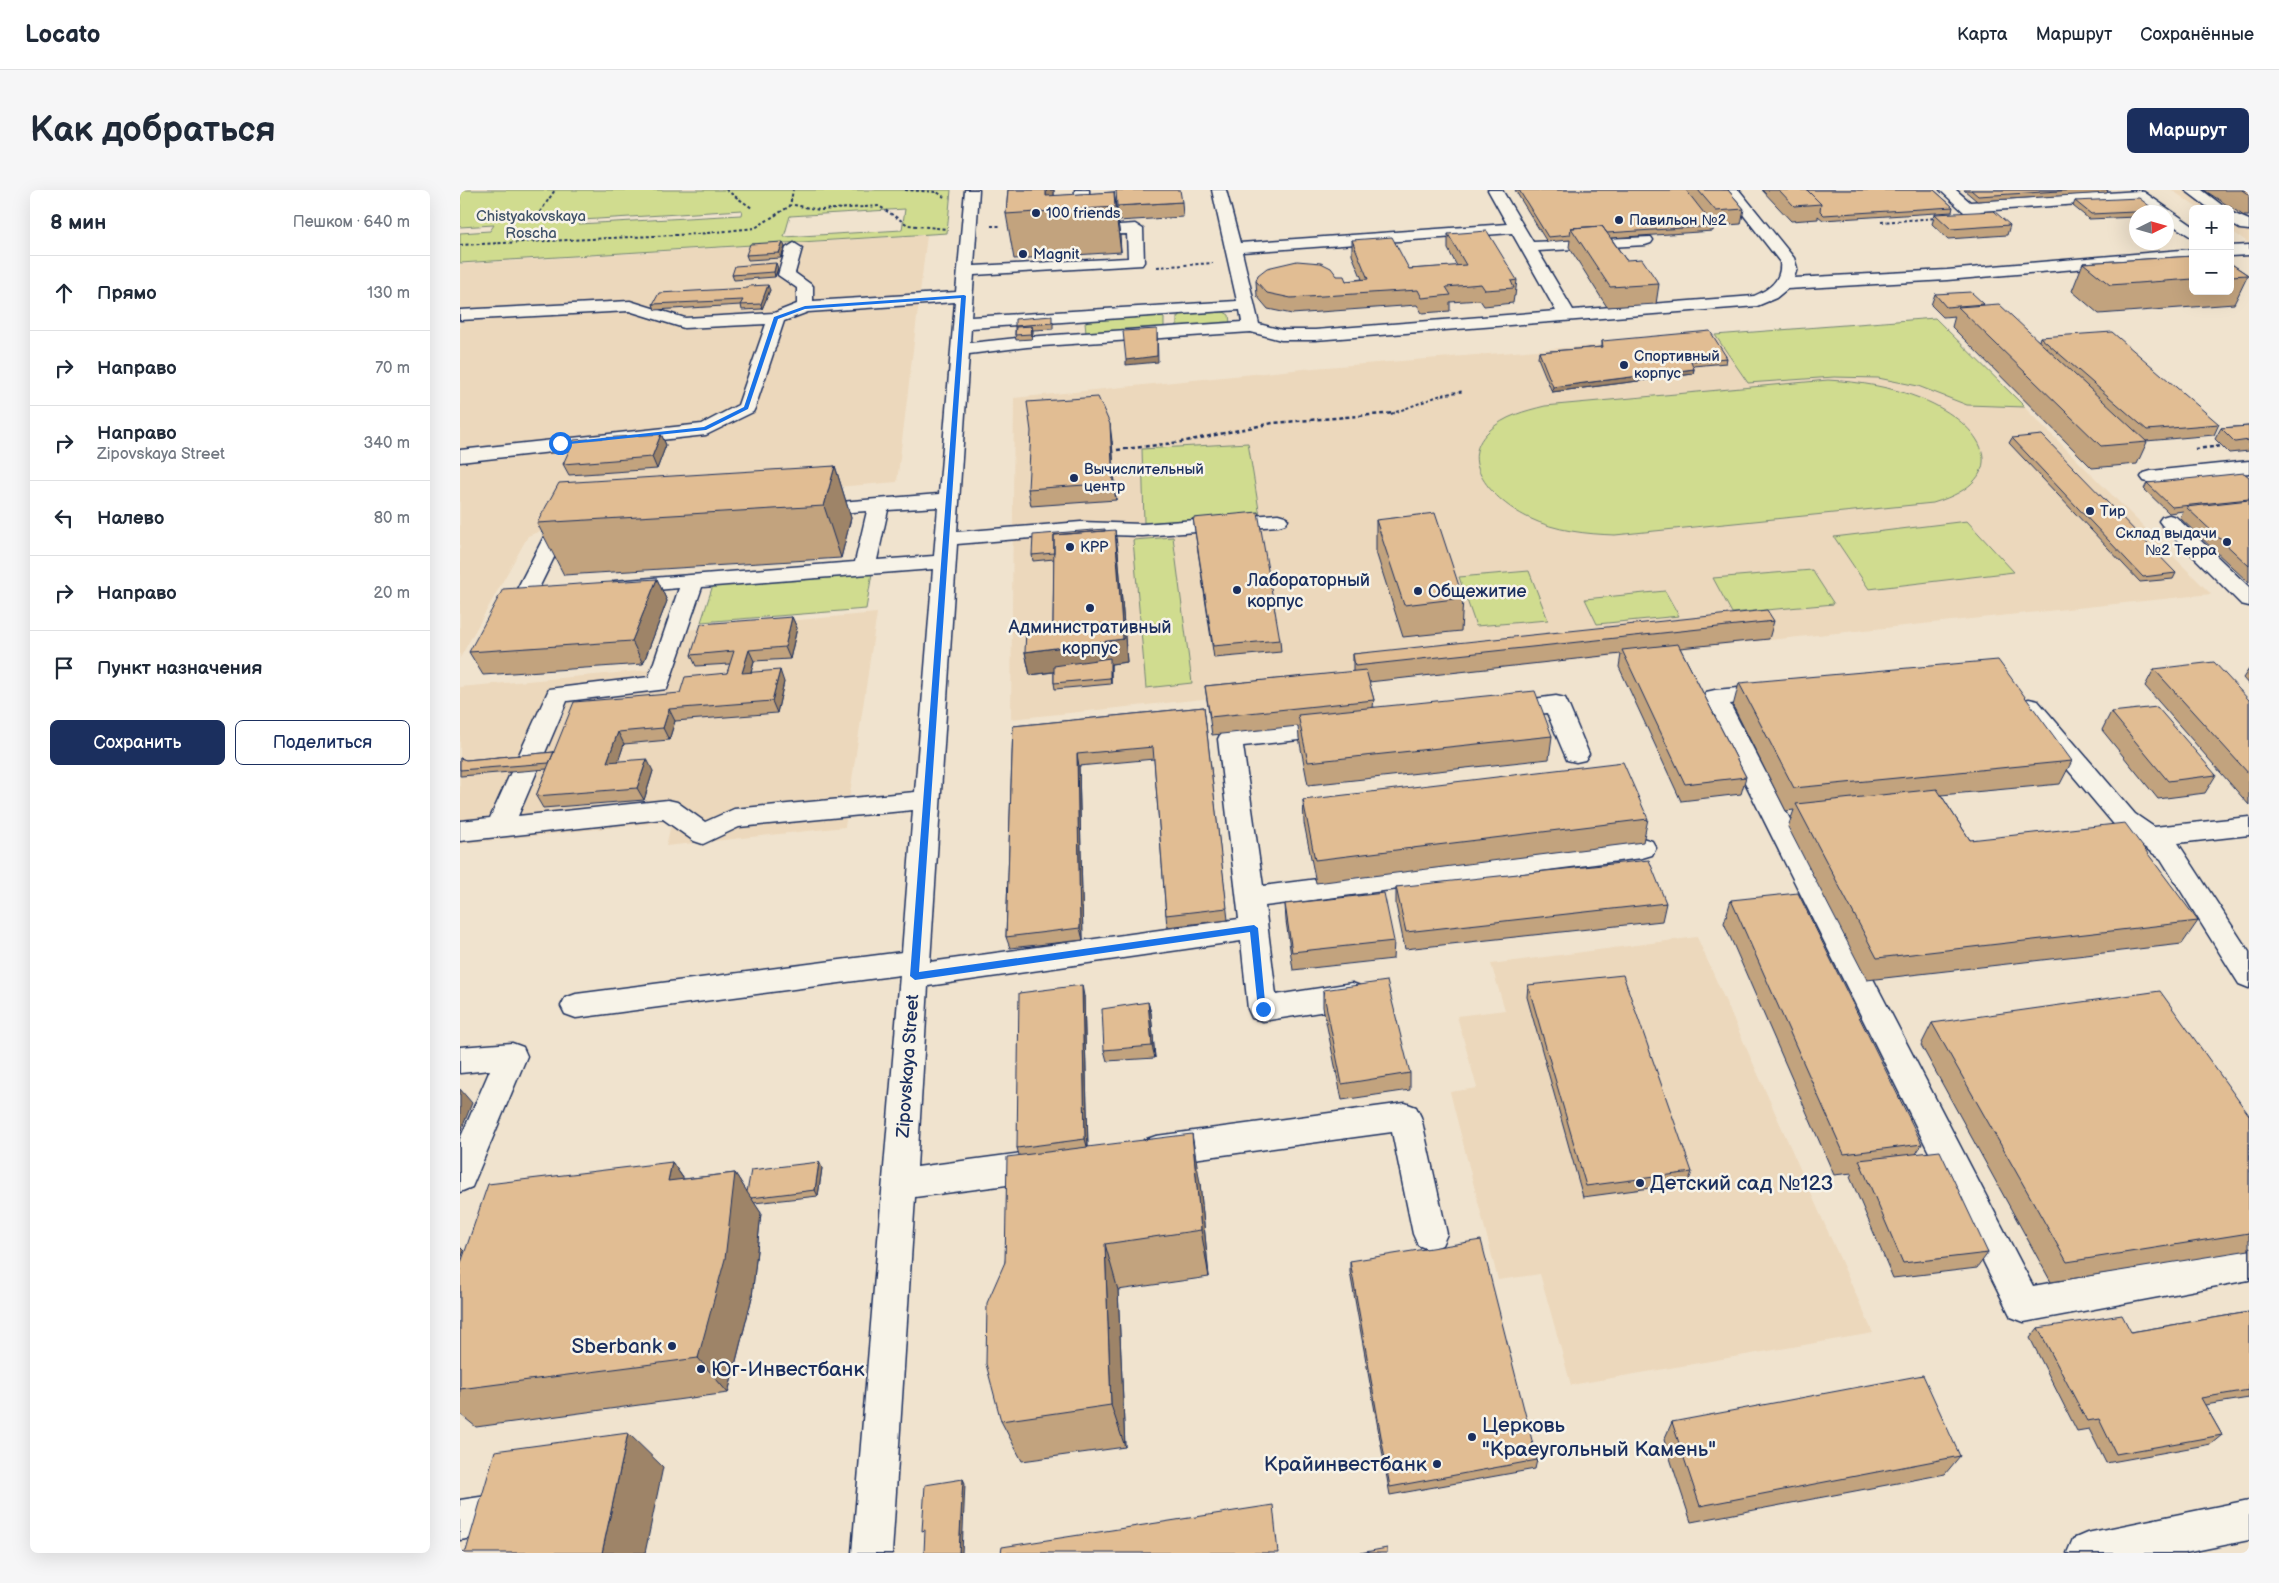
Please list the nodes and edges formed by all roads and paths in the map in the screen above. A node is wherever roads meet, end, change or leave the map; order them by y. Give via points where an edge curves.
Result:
1 (555, 190) edge
2 (726, 190) edge
3 (793, 190) edge
4 (905, 190) edge
5 (972, 190) edge
6 (1082, 190) edge
7 (1219, 190) edge
8 (1495, 190) edge
9 (1731, 190) edge
10 (1947, 190) edge
11 (2192, 190) edge
12 (2134, 192) edge
13 (944, 197) dead end
14 (794, 205) dead end
15 (2153, 205) edge
16 (2214, 205) edge
17 (752, 208) dead end
18 (1963, 212) junction
19 (2174, 219) edge
20 (2234, 219) edge
21 (534, 221) dead end
22 (1881, 222) dead end
23 (2249, 225) edge
24 (1517, 228) junction
25 (938, 230) dead end
26 (2189, 230) edge
27 (1645, 240) dead end
28 (460, 245) edge
29 (1528, 247) junction
30 (794, 248) dead end
31 (1233, 248) junction
32 (2249, 250) edge
33 (2234, 251) edge
34 (2189, 254) edge
35 (966, 271) junction
36 (1947, 275) junction
37 (1783, 284) junction
38 (1962, 288) dead end
39 (964, 296) junction
40 (1246, 305) junction
41 (805, 307) junction
42 (1170, 310) junction
43 (460, 315) edge
44 (1567, 315) junction
45 (776, 318) junction
46 (962, 323) junction
47 (1252, 327) junction
48 (1174, 331) junction
49 (960, 349) junction
50 (1464, 391) dead end
51 (1118, 450) dead end
52 (460, 456) edge
53 (2249, 467) edge
54 (2151, 477) dead end
55 (949, 500) junction
56 (879, 505) junction
57 (791, 511) edge
58 (1278, 520) dead end
59 (2169, 522) dead end
60 (596, 524) edge
61 (946, 551) junction
62 (865, 568) junction
63 (693, 580) junction
64 (604, 587) edge
65 (545, 591) edge
66 (2249, 599) edge
67 (2012, 687) edge
68 (1794, 691) edge
69 (1477, 713) edge
70 (1358, 725) edge
71 (1576, 754) dead end
72 (928, 800) junction
73 (2249, 826) edge
74 (500, 827) junction
75 (460, 831) edge
76 (2150, 837) junction
77 (1642, 848) edge
78 (1250, 898) junction
79 (1254, 928) junction
80 (915, 969) junction
81 (2249, 976) edge
82 (1352, 995) edge
83 (576, 1006) dead end
84 (460, 1060) edge
85 (1124, 1154) edge
86 (1076, 1160) edge
87 (460, 1177) edge
88 (900, 1184) junction
89 (1430, 1234) dead end
90 (2249, 1264) edge
91 (2249, 1520) edge
92 (872, 1553) edge
93 (2087, 1553) edge

1 - 21 path
2 - 17 path
3 - 28 path via 790,206 755,228 696,234
4 - 13 path via 938,192
5 - 35 street, Zipovskaya Street
6 - 35 street via 1081,232 1134,229 1136,262
7 - 31 street
8 - 24 street
9 - 37 street via 1788,262 1788,277
10 - 18 street
11 - 16 street
12 - 15 street
12 - 18 street
14 - 25 path via 820,210 879,206 908,225
18 - 22 path
19 - 26 street
20 - 23 street
24 - 29 street
24 - 31 street
27 - 29 street
29 - 44 street
30 - 41 street via 786,275 805,286
31 - 40 street
32 - 33 street
34 - 36 street
35 - 39 street, Zipovskaya Street
36 - 37 street
36 - 38 street
37 - 44 street via 1768,297 1746,303
39 - 41 street
39 - 46 street, Zipovskaya Street
40 - 42 street
40 - 47 street
41 - 45 street
42 - 46 street
42 - 48 street
43 - 45 street via 630,306 684,323
44 - 47 street via 1315,335 1281,335
45 - 52 street via 746,408 706,429
46 - 49 street, Zipovskaya Street
47 - 48 street
48 - 49 street
49 - 55 street, Zipovskaya Street
50 - 51 path via 1441,395 1390,414 1273,423 1181,442
53 - 54 street
55 - 56 street
55 - 61 street, Zipovskaya Street
56 - 57 street
56 - 62 street
58 - 61 street via 1142,530 1081,528
59 - 66 street
60 - 65 street via 558,527 526,593
61 - 62 street
61 - 72 street, Zipovskaya Street
62 - 63 street
63 - 64 street
63 - 74 street via 659,684 558,694
67 - 76 street via 2126,821
68 - 90 street via 1716,698 2024,1305
69 - 71 street via 1556,704
70 - 78 street via 1230,739
72 - 74 street via 734,818 703,834 668,809
72 - 80 street, Zipovskaya Street
73 - 76 street
74 - 75 street
76 - 81 street via 2171,852
77 - 78 street
78 - 79 street
79 - 80 street
79 - 82 street via 1263,1009
80 - 83 street
80 - 88 street, Zipovskaya Street
84 - 87 street via 512,1056
85 - 89 street via 1405,1117
86 - 88 street
88 - 92 street, Zipovskaya Street
91 - 93 street

